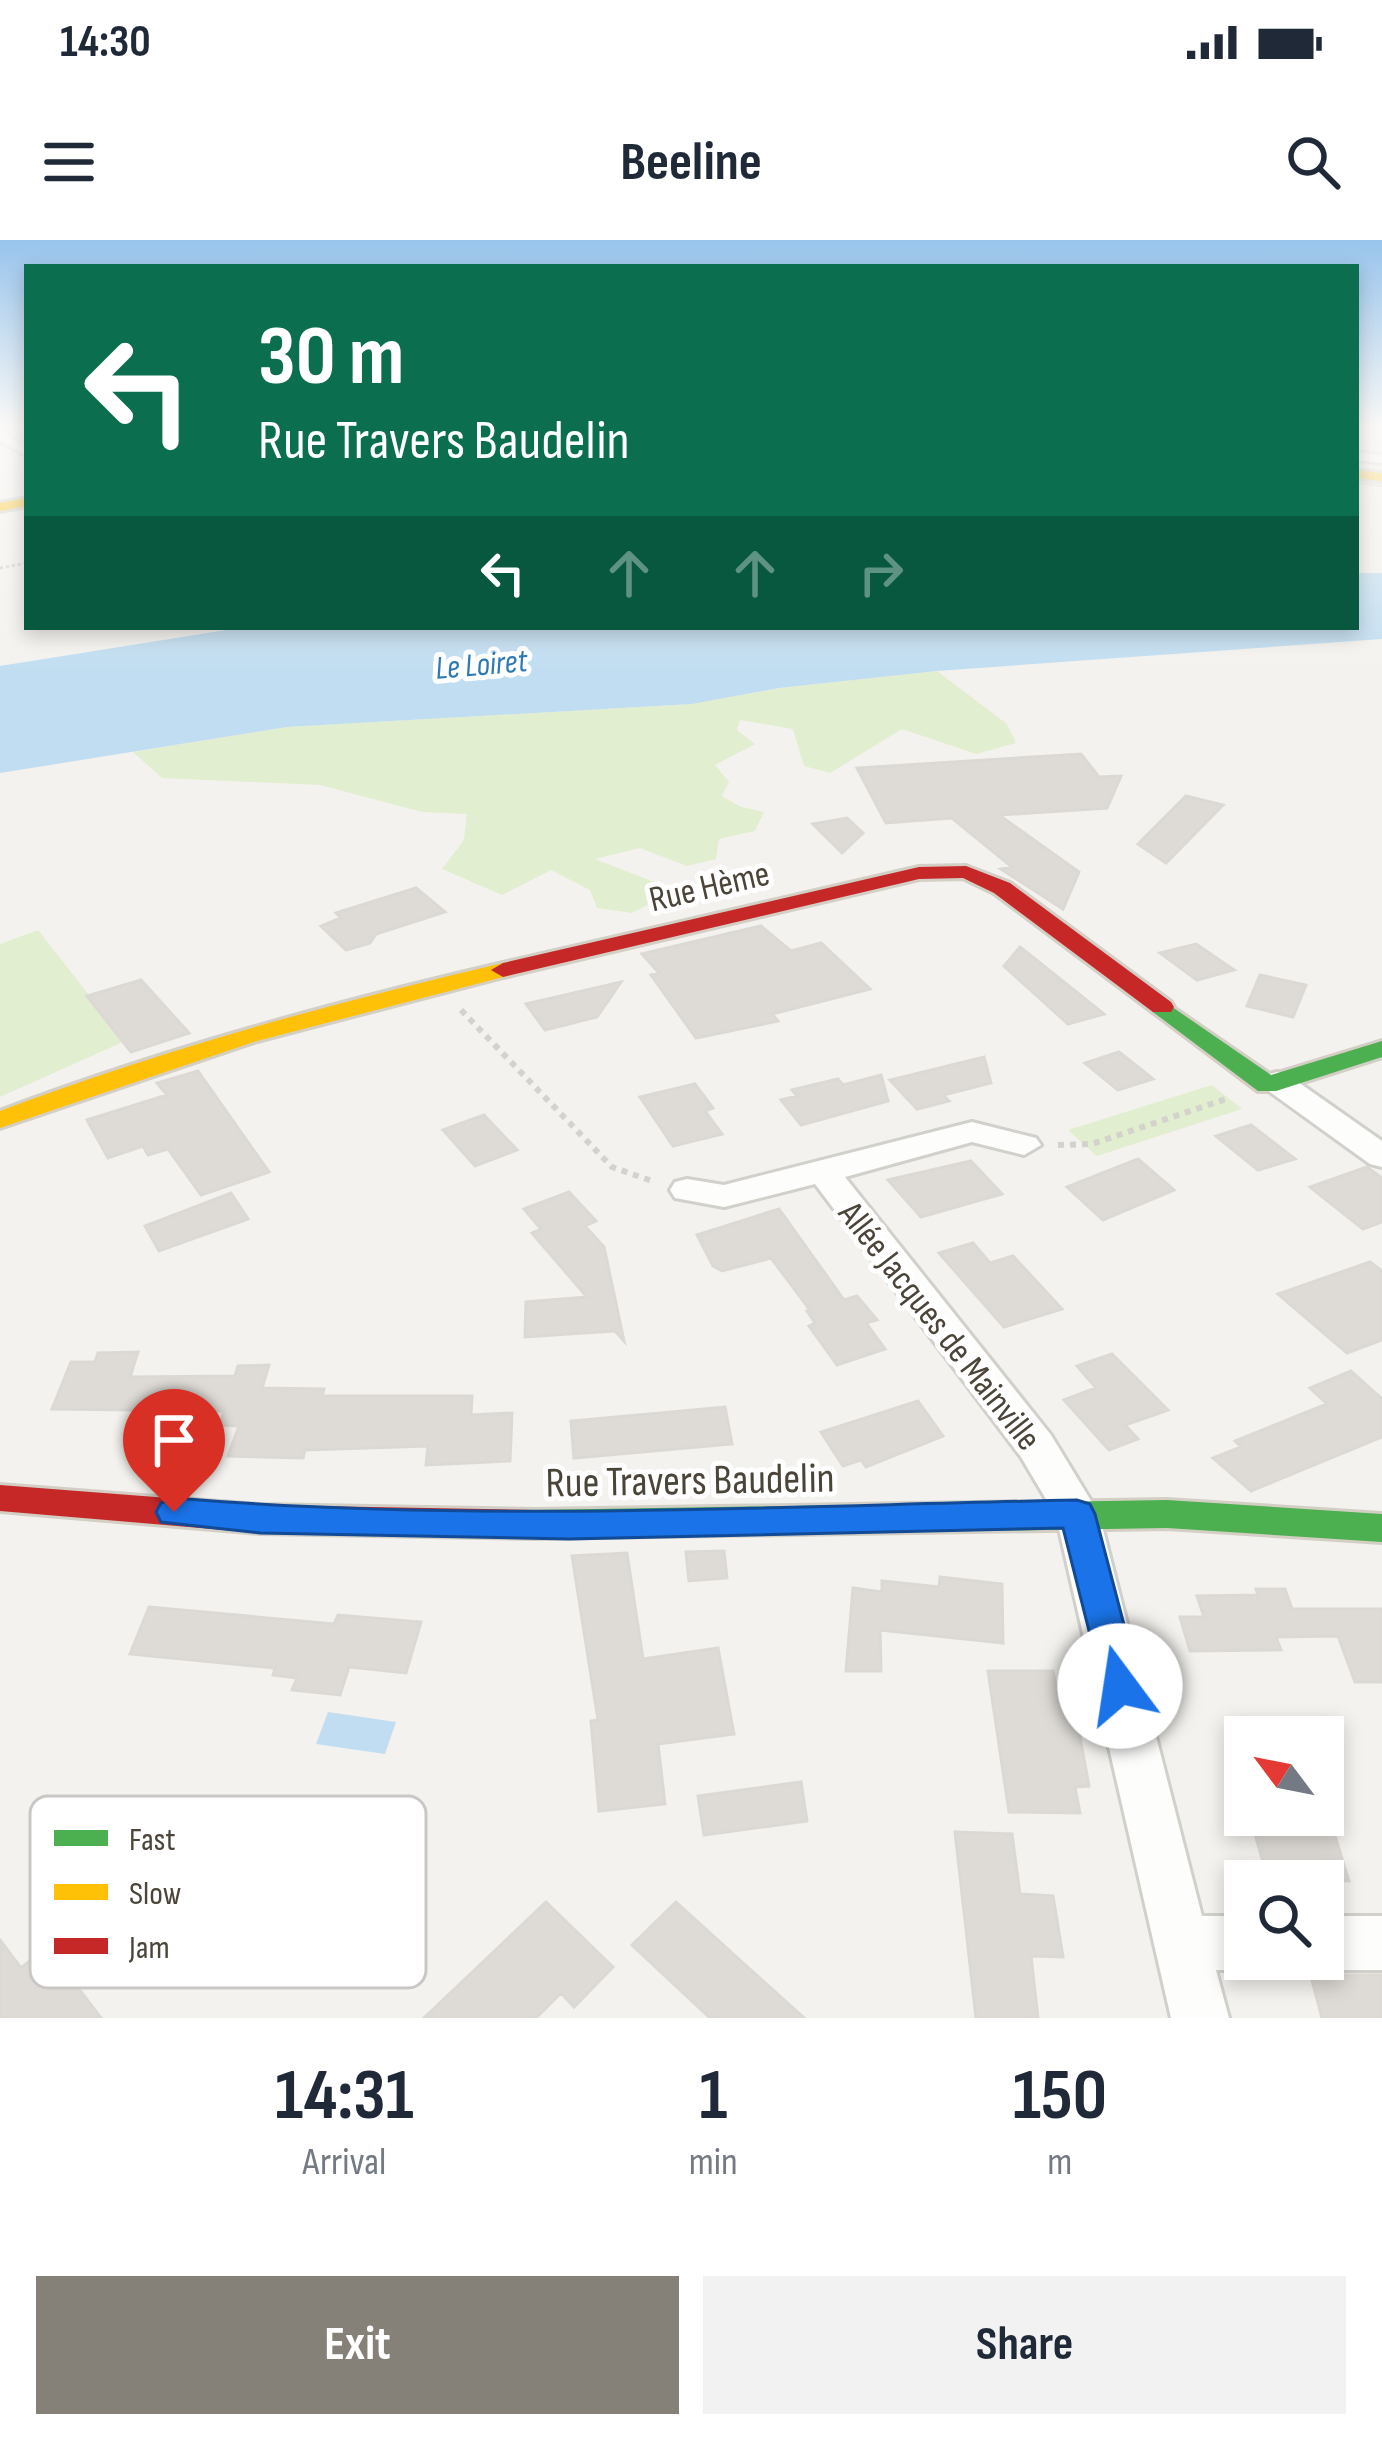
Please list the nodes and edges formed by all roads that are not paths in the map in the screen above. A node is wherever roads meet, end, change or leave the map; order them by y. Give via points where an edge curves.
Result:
1 (1382, 1049) edge
2 (1272, 1084) junction
3 (0, 1120) edge
4 (1024, 1145) road end
5 (1382, 1157) edge
6 (824, 1172) junction
7 (687, 1190) road end
8 (0, 1498) edge
9 (1077, 1514) junction
10 (1382, 1528) edge
11 (1185, 1943) junction
12 (1224, 1943) edge
13 (1344, 1943) edge
14 (1382, 1943) edge
15 (1200, 2018) edge

1 - 2 street
2 - 3 street, Rue Hème via 1002,888 950,870 337,1009
2 - 5 street
4 - 6 street via 972,1132
6 - 7 street, Allée Jacques de Mainville via 724,1196
6 - 9 street, Allée Jacques de Mainville via 1036,1447
8 - 9 street, Rue Travers Baudelin via 260,1520 545,1524
9 - 10 street, Rue Travers Baudelin
9 - 11 street, Allée Jacques de Mainville
11 - 12 street
11 - 15 street, Allée Jacques de Mainville
13 - 14 street

